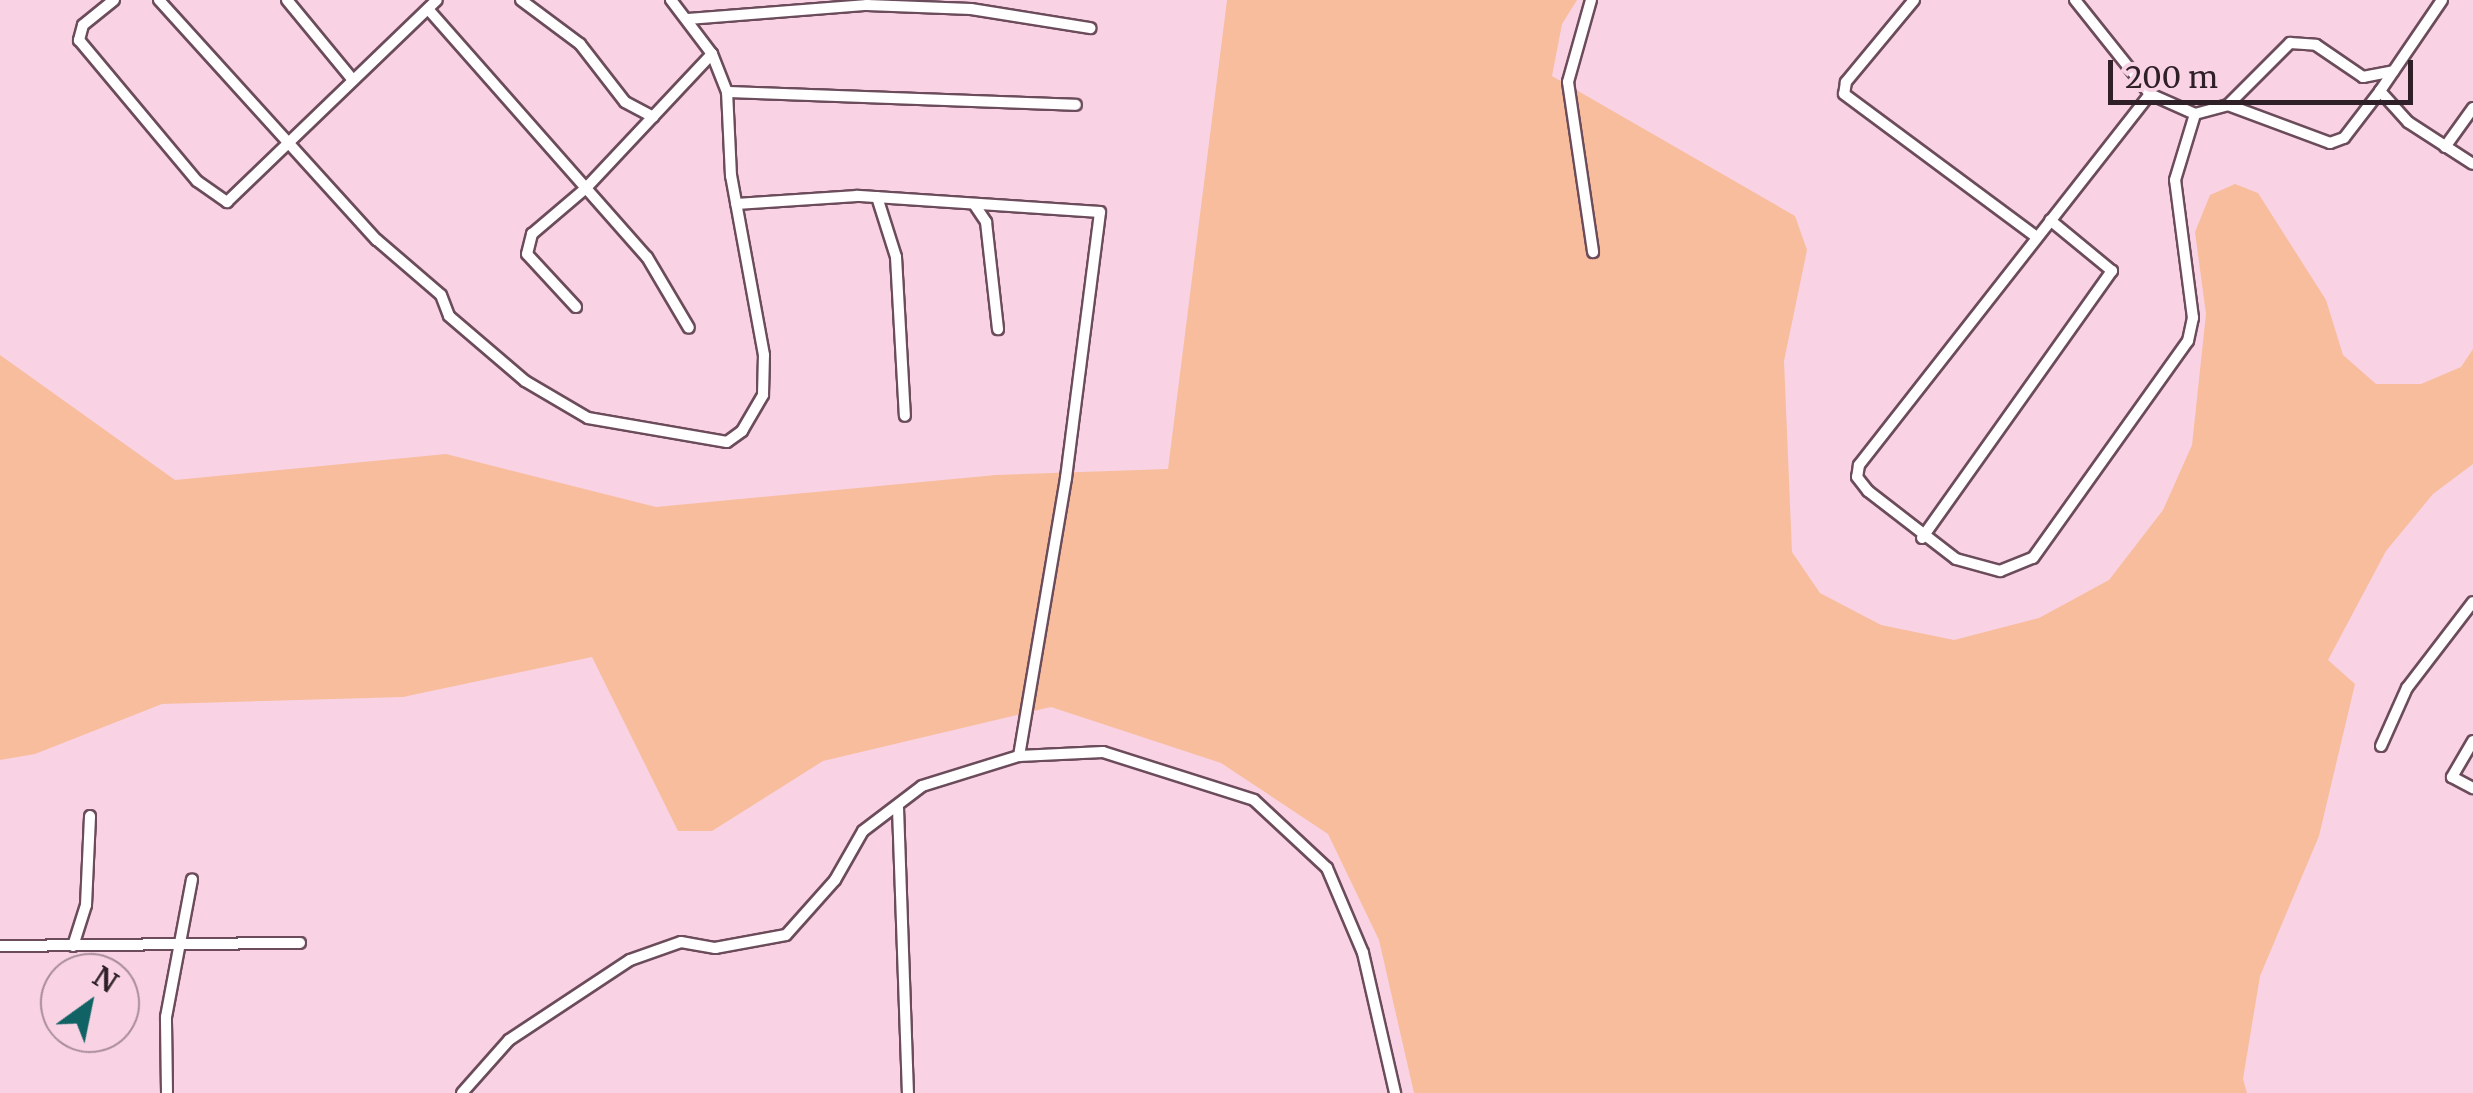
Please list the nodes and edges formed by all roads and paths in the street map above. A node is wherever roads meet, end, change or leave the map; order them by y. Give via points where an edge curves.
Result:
1 (114, 0) edge
2 (159, 0) edge
3 (287, 0) edge
4 (521, 0) edge
5 (671, 0) edge
6 (1591, 0) edge
7 (1914, 0) edge
8 (2075, 0) edge
9 (2442, 0) edge
10 (784, 3) edge
11 (432, 4) edge
12 (972, 4) edge
13 (688, 18) junction
14 (1090, 28) dead end
15 (712, 54) junction
16 (2393, 70) junction
17 (353, 80) junction
18 (2380, 91) junction
19 (727, 92) junction
20 (2150, 94) junction
21 (1076, 105) dead end
22 (2228, 105) junction
23 (2473, 108) edge
24 (2195, 114) junction
25 (653, 117) junction
26 (292, 140) junction
27 (2445, 147) junction
28 (2473, 164) edge
29 (586, 188) junction
30 (877, 197) junction
31 (736, 204) junction
32 (974, 204) junction
33 (2050, 220) junction
34 (2036, 236) junction
35 (1593, 252) dead end
36 (576, 308) dead end
37 (689, 328) dead end
38 (998, 329) dead end
39 (904, 416) dead end
40 (1922, 538) junction
41 (2473, 602) edge
42 (2473, 740) edge
43 (2381, 746) dead end
44 (1018, 756) junction
45 (2473, 788) edge
46 (898, 808) junction
47 (90, 816) dead end
48 (192, 879) dead end
49 (300, 944) dead end
50 (0, 946) edge
51 (73, 946) junction
52 (181, 947) junction
53 (167, 1093) edge
54 (462, 1093) edge
55 (908, 1093) edge
56 (1395, 1093) edge

1 - 26 street via 83,25 79,40 205,188 227,202 237,199
2 - 26 street
3 - 17 street
4 - 25 street via 580,44 625,102
5 - 13 street
6 - 35 street via 1568,82
7 - 34 street via 1846,82 1844,94
8 - 20 street
9 - 16 street
10 - 12 street
10 - 13 street
11 - 17 street
11 - 29 street
12 - 14 street
13 - 15 street
15 - 19 street
15 - 25 street
16 - 18 street
16 - 22 street via 2363,77 2316,46 2290,42
17 - 26 street
18 - 22 street via 2344,138 2330,142
18 - 27 street via 2408,122
19 - 21 street
19 - 31 street
20 - 24 street
20 - 33 street
22 - 24 street
23 - 27 street
24 - 40 street via 2175,180 2192,318 2179,354 2033,558 2017,568 1979,568
25 - 29 street
26 - 31 street via 377,240 440,295 449,316 525,381 588,418 727,442 753,416 766,375
27 - 28 street
29 - 36 street via 527,244 527,254
29 - 37 street via 647,257
30 - 31 street
30 - 32 street
30 - 39 street via 896,256
32 - 38 street via 986,222
32 - 44 street via 1100,212 1066,478
33 - 34 street
33 - 40 street via 2112,271
34 - 40 street via 1857,471 1868,491
41 - 43 street via 2407,688
42 - 45 street via 2452,777
44 - 46 street via 922,786
44 - 56 street via 1103,752 1254,800 1327,868 1363,953
46 - 54 street via 863,831 835,880 786,936 715,948 681,942 630,960 509,1040
46 - 55 street
47 - 51 street via 86,905
48 - 52 street
49 - 52 street
50 - 51 street
51 - 52 street
52 - 53 street via 166,1016

